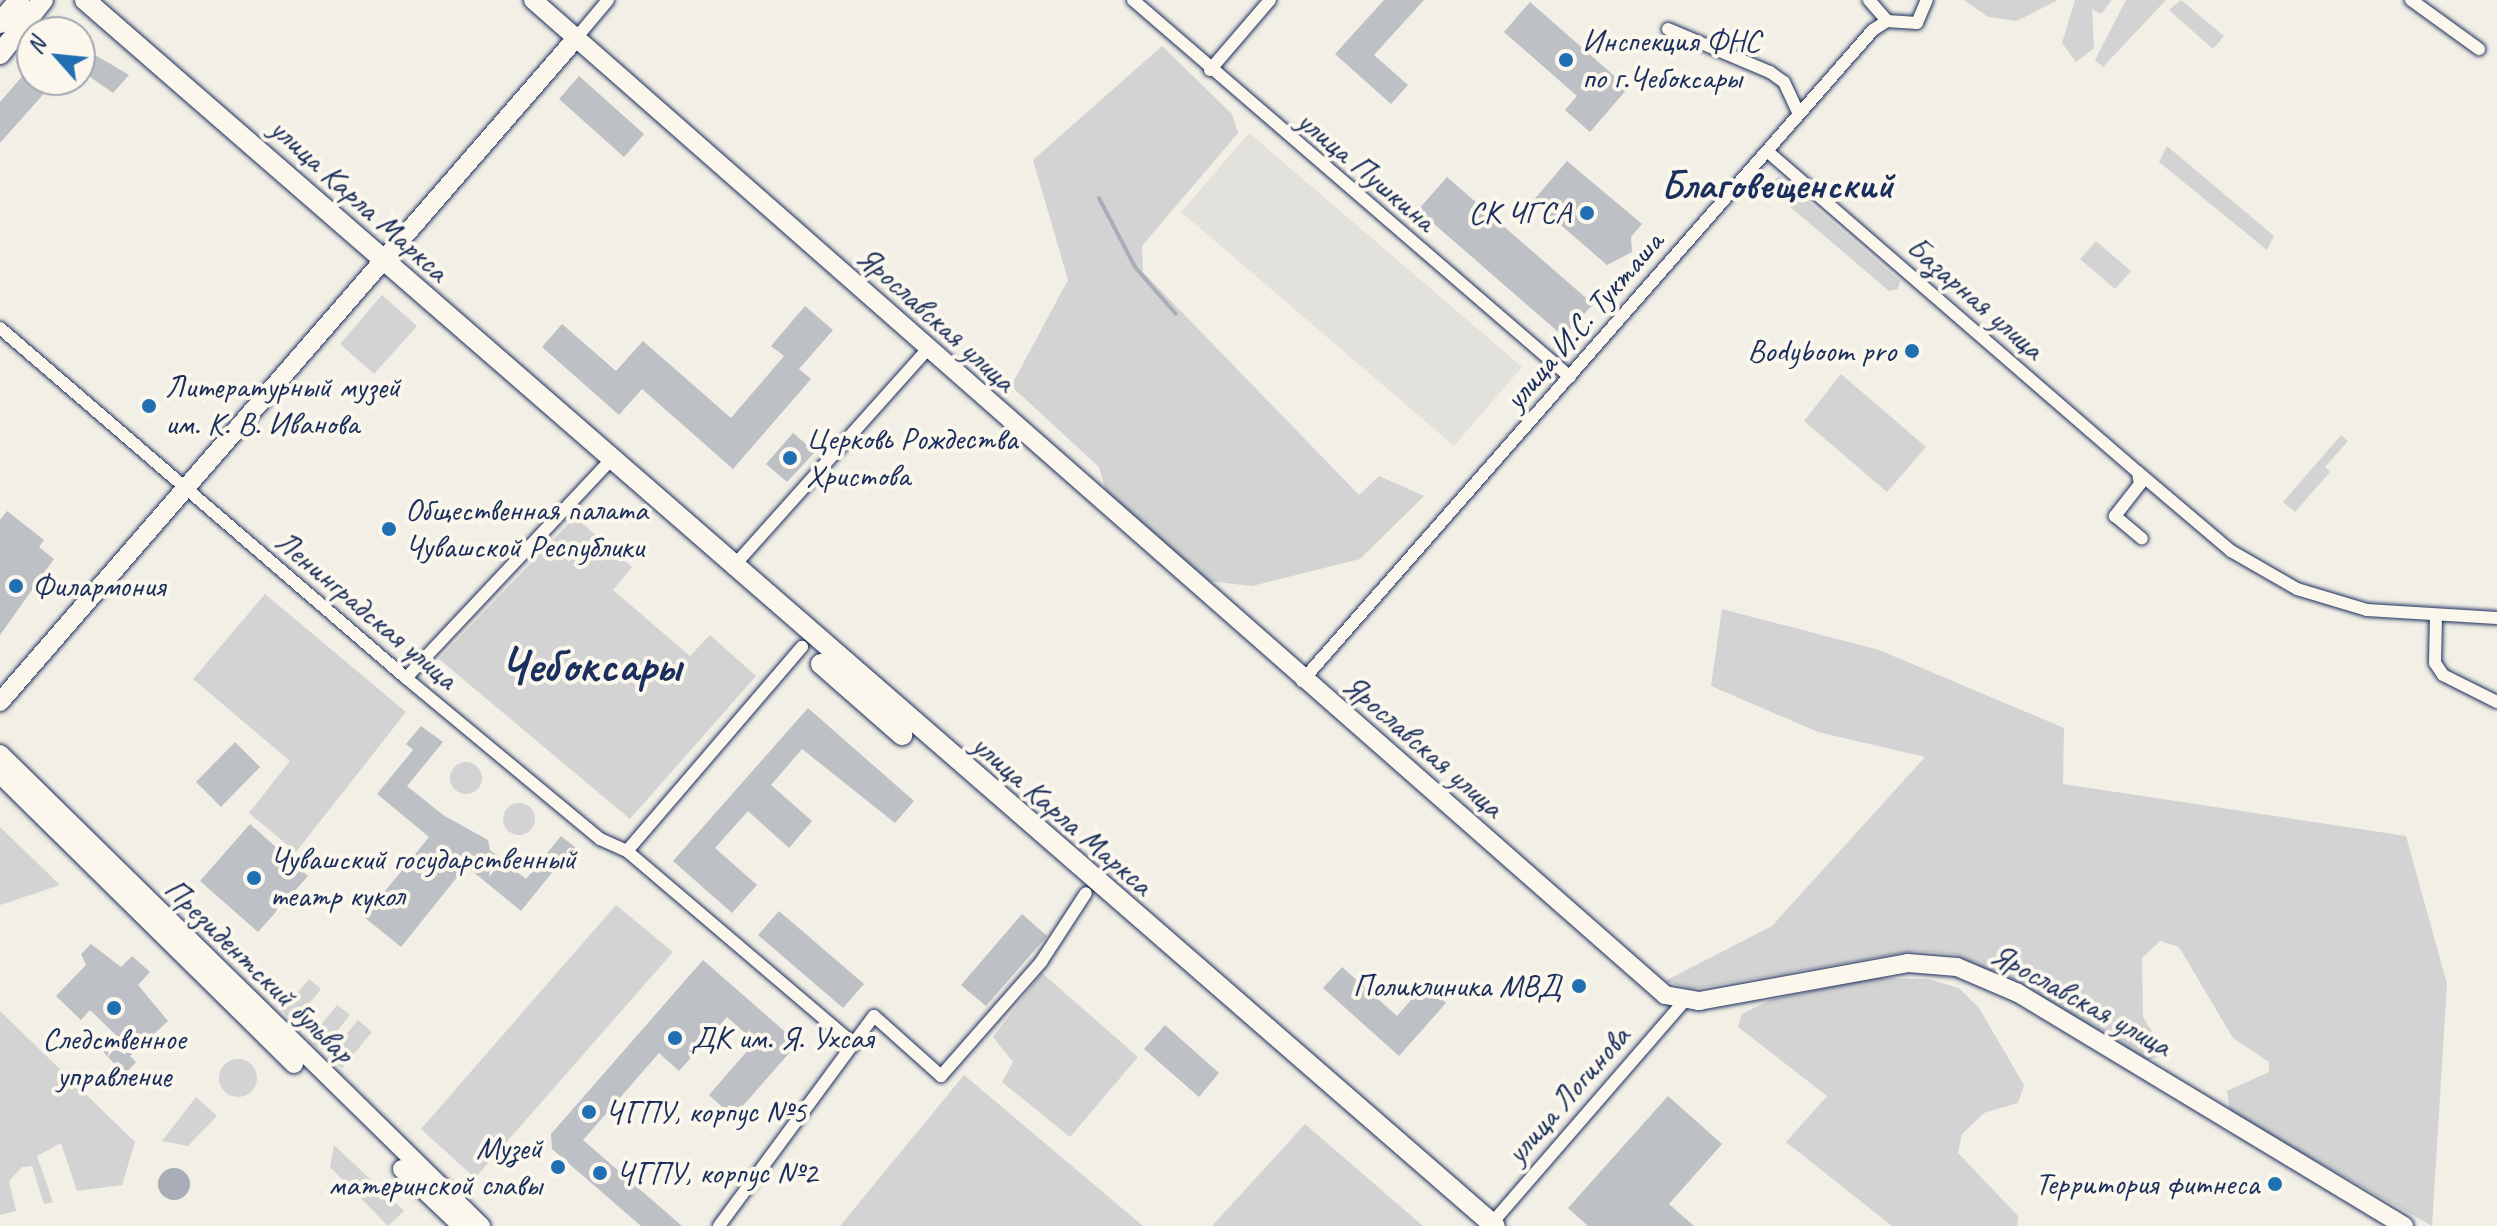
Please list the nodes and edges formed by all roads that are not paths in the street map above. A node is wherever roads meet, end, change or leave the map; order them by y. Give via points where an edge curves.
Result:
1 (19, 0) edge
2 (43, 0) edge
3 (85, 0) edge
4 (533, 0) edge
5 (608, 0) edge
6 (1133, 0) edge
7 (1270, 0) edge
8 (1869, 0) edge
9 (1927, 0) edge
10 (2411, 0) edge
11 (1887, 21) junction
12 (0, 23) edge
13 (1668, 29) dead end
14 (577, 37) junction
15 (2479, 49) dead end
16 (0, 54) edge
17 (1210, 70) junction
18 (1799, 114) junction
19 (1767, 151) junction
20 (383, 263) junction
21 (0, 328) edge
22 (926, 351) junction
23 (1570, 377) junction
24 (607, 463) junction
25 (2138, 472) junction
26 (185, 490) junction
27 (2142, 539) dead end
28 (732, 568) junction
29 (2436, 615) junction
30 (2497, 618) edge
31 (802, 647) junction
32 (406, 678) junction
33 (1302, 681) junction
34 (0, 702) edge
35 (2497, 702) edge
36 (0, 754) edge
37 (0, 774) edge
38 (627, 851) junction
39 (106, 872) junction
40 (1090, 888) junction
41 (1684, 1001) junction
42 (854, 1044) junction
43 (351, 1111) junction
44 (1488, 1225) edge
45 (462, 1226) edge
46 (481, 1226) edge
47 (719, 1226) edge
48 (2404, 1226) edge

1 - 12 main road
2 - 16 main road
3 - 20 main road, улица Карла Маркса
4 - 14 street, Ярославская улица
5 - 14 street
6 - 17 street, улица Пушкина
7 - 17 street
8 - 11 street
9 - 11 street via 1917,23
10 - 15 street
11 - 18 street, улица И.С. Тукташа
13 - 18 street via 1770,72 1784,82
14 - 20 street
14 - 22 street, Ярославская улица
17 - 23 street, улица Пушкина
18 - 19 street, улица И.С. Тукташа
19 - 23 street, улица И.С. Тукташа
19 - 25 street, Базарная улица
20 - 24 main road, улица Карла Маркса
20 - 26 street
21 - 26 street, Ленинградская улица
22 - 28 street
22 - 33 street, Ярославская улица
23 - 33 street, улица И.С. Тукташа
24 - 28 main road, улица Карла Маркса
24 - 31 main road, улица Карла Маркса
24 - 32 street
25 - 27 street via 2140,484 2115,516
25 - 29 street, Базарная улица via 2275,579 2346,606
26 - 32 street, Ленинградская улица
26 - 34 street
28 - 40 main road, улица Карла Маркса
29 - 30 street, Базарная улица
29 - 35 street via 2435,663 2460,687
31 - 38 street
31 - 40 main road, улица Карла Маркса
32 - 38 street, Ленинградская улица via 600,839
33 - 41 street, Ярославская улица via 1651,986
36 - 39 street, Президентский бульвар
37 - 39 street, Президентский бульвар
38 - 42 street, Ленинградская улица
39 - 43 street, Президентский бульвар
40 - 42 street via 1041,962 941,1076 874,1016
40 - 44 main road, улица Карла Маркса
41 - 44 street, улица Логинова
41 - 48 street, Ярославская улица via 1908,963 1957,967 2018,993
42 - 47 street
43 - 45 street, Президентский бульвар
43 - 46 street, Президентский бульвар

